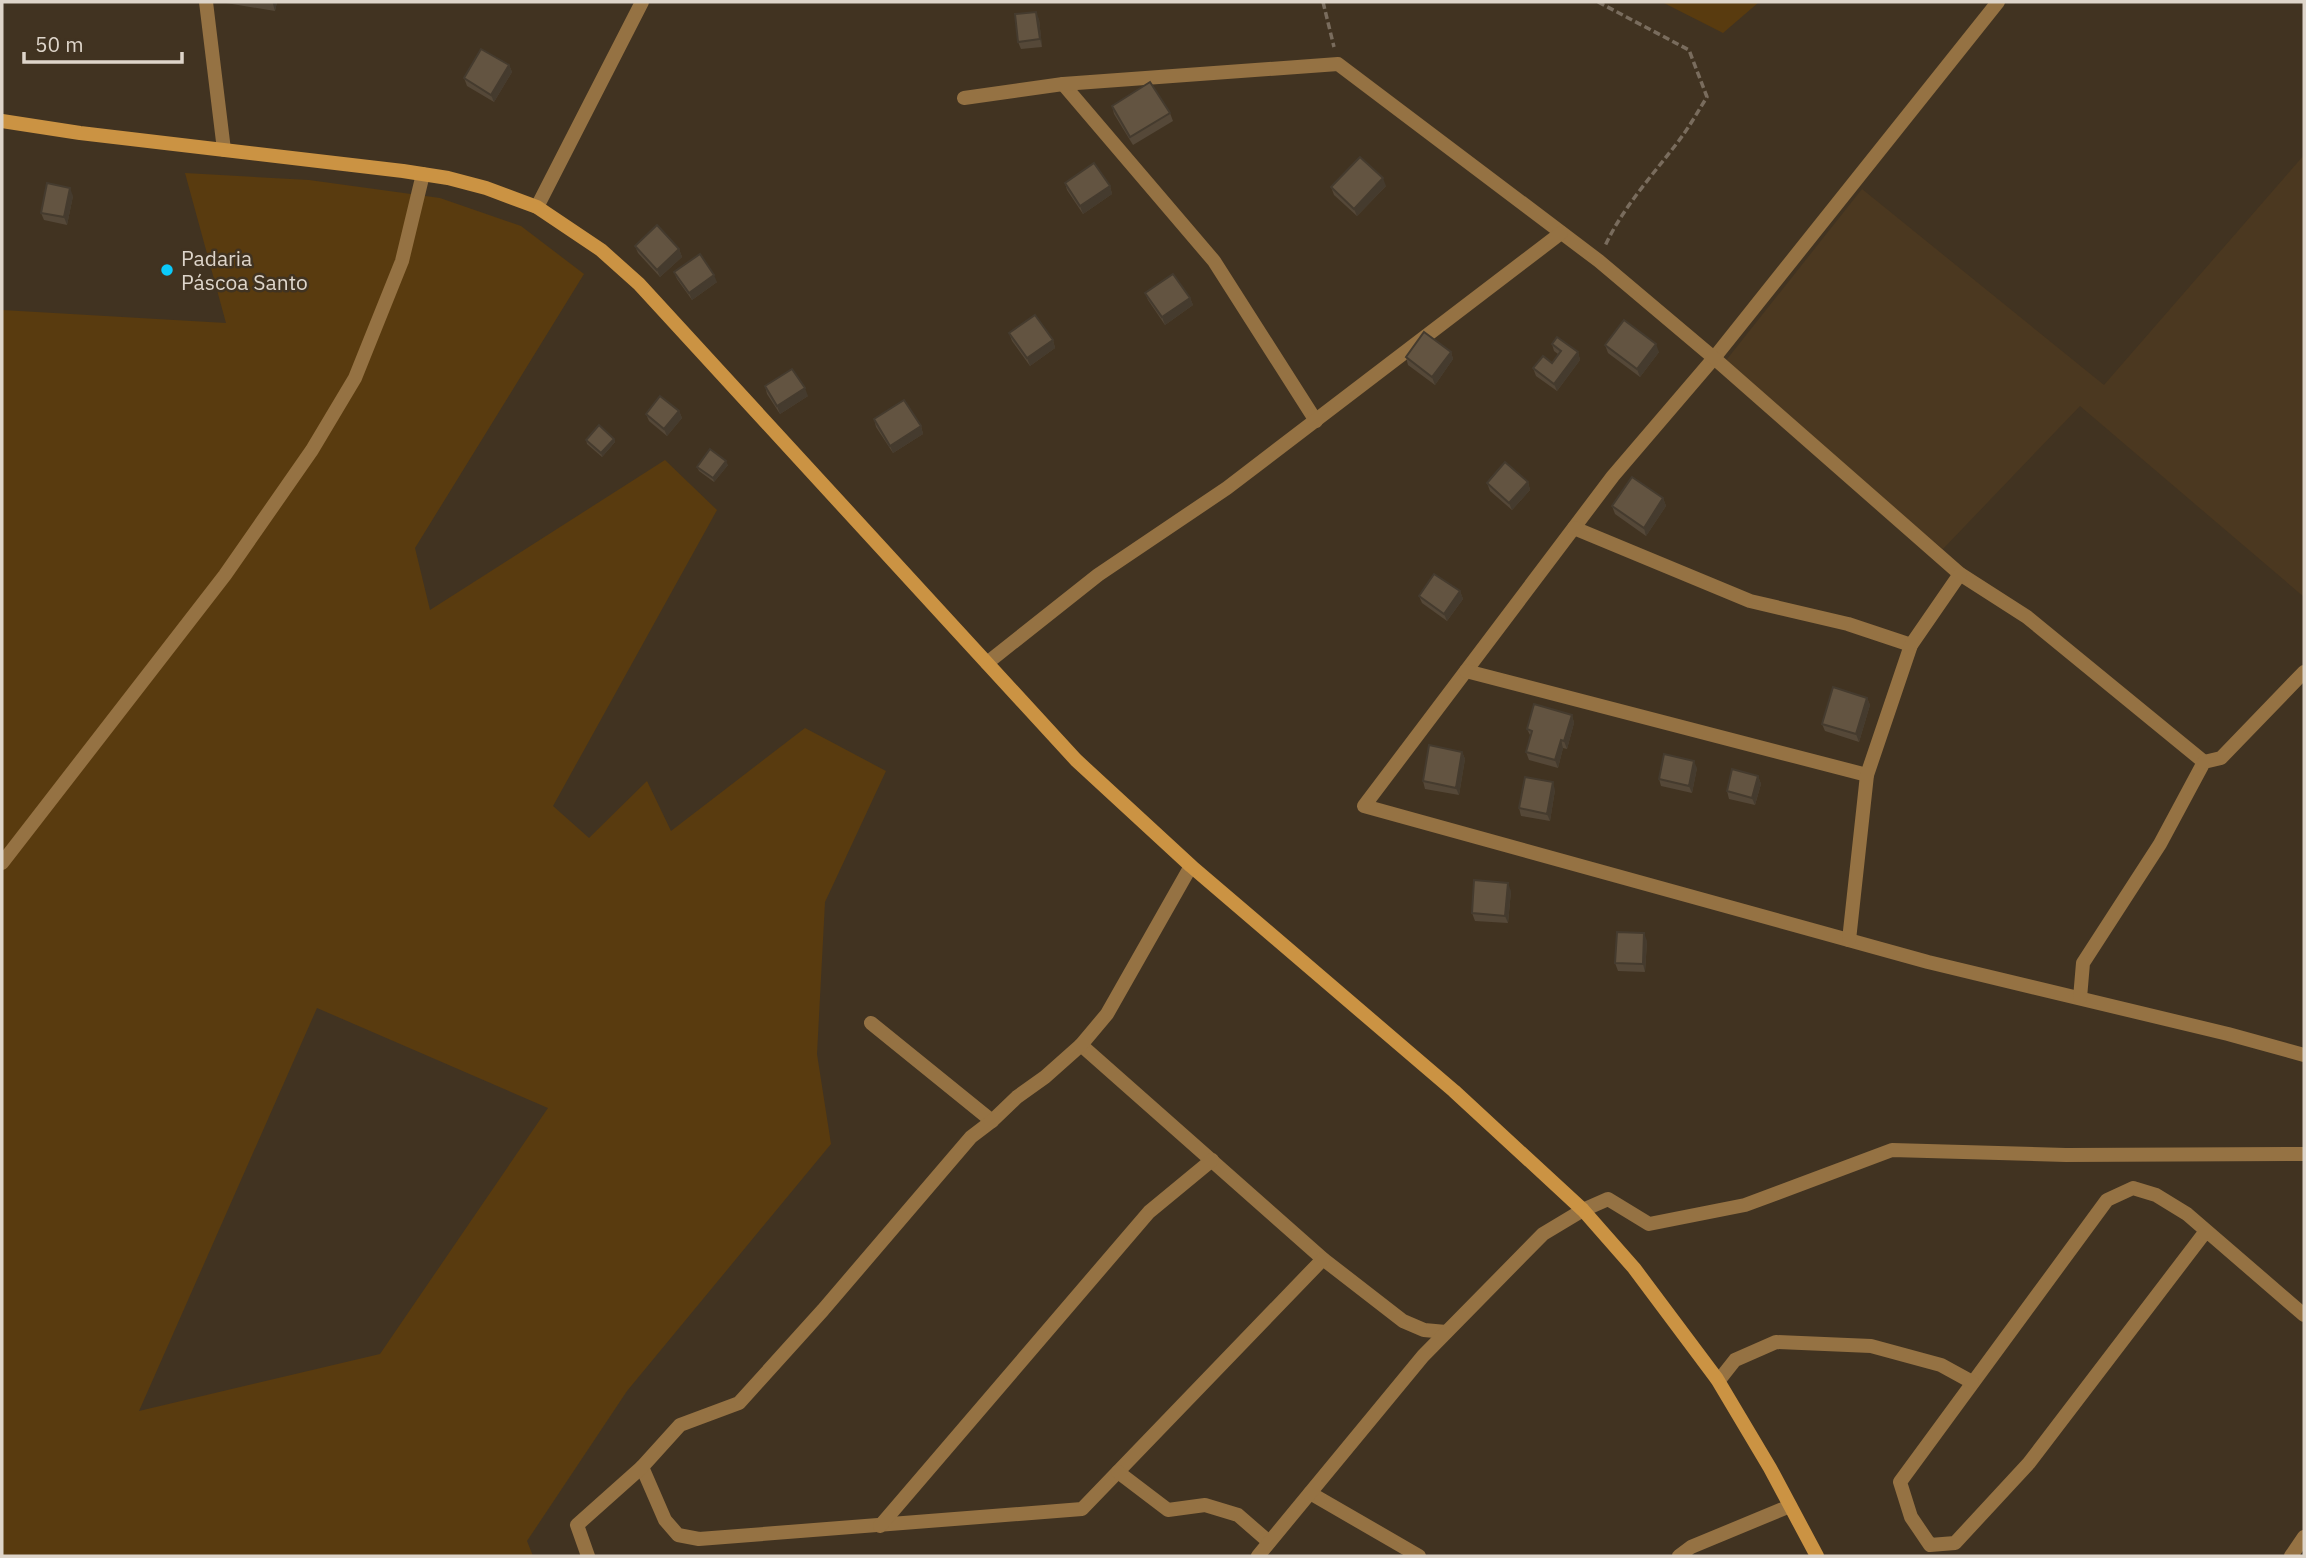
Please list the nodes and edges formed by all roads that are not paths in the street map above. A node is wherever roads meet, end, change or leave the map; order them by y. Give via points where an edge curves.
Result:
1 (206, 2) edge
2 (642, 2) edge
3 (1998, 2) edge
4 (1063, 83) junction
5 (964, 98) dead end
6 (2, 121) edge
7 (224, 150) junction
8 (423, 174) junction
9 (537, 207) junction
10 (1562, 233) junction
11 (1714, 358) junction
12 (1316, 421) junction
13 (1574, 528) junction
14 (1960, 574) junction
15 (1912, 645) junction
16 (987, 663) junction
17 (1466, 671) junction
18 (2304, 672) edge
19 (2204, 762) junction
20 (1867, 775) junction
21 (2, 863) edge
22 (1191, 866) junction
23 (1849, 940) junction
24 (2080, 998) junction
25 (871, 1023) dead end
26 (1081, 1045) junction
27 (2304, 1055) edge
28 (992, 1121) junction
29 (2304, 1154) edge
30 (1212, 1160) junction
31 (1583, 1210) junction
32 (2206, 1231) junction
33 (1323, 1259) junction
34 (2304, 1315) edge
35 (1447, 1332) junction
36 (1717, 1379) junction
37 (1972, 1382) junction
38 (642, 1467) junction
39 (1118, 1472) junction
40 (1310, 1493) junction
41 (1790, 1506) junction
42 (880, 1526) junction
43 (2304, 1536) edge
44 (1269, 1542) junction
45 (587, 1556) edge
46 (1258, 1556) edge
47 (1419, 1556) edge
48 (1679, 1556) edge
49 (1817, 1556) edge
50 (2291, 1556) edge

1 - 7 street
2 - 9 street
3 - 11 street
4 - 5 street
4 - 10 street via 1338,64
4 - 12 street via 1213,261
6 - 7 street
7 - 8 street
8 - 9 street via 486,188
8 - 21 street via 402,261 360,367 312,450 225,575
9 - 16 street via 601,250 639,284
10 - 11 street
10 - 12 street
11 - 13 street
11 - 14 street
12 - 16 street via 1098,575
13 - 15 street via 1750,601
13 - 17 street
14 - 15 street
14 - 19 street via 2026,617
15 - 20 street
16 - 22 street via 1076,760
17 - 20 street
17 - 23 street via 1364,806
18 - 19 street via 2221,758
19 - 24 street via 2160,844 2083,963
20 - 23 street
22 - 26 street via 1107,1014
22 - 31 street via 1454,1091
23 - 24 street
24 - 27 street
25 - 28 street
26 - 28 street
26 - 30 street
28 - 38 street via 971,1137 739,1403 680,1425
29 - 31 street via 2066,1156 1892,1150 1745,1205 1649,1224 1608,1199
30 - 33 street
30 - 42 street via 1149,1212
31 - 35 street via 1543,1234
31 - 36 street
32 - 34 street
32 - 37 street via 2156,1195 2133,1188 2107,1199
32 - 37 street via 2029,1463 1955,1543 1930,1545 1911,1517 1900,1482
33 - 35 street via 1403,1321
33 - 39 street
35 - 40 street
36 - 37 street via 1735,1360 1776,1342 1871,1346 1941,1365
36 - 41 street
38 - 42 street via 665,1520 678,1535 699,1539
38 - 45 street via 577,1525
39 - 42 street via 1082,1509
39 - 44 street via 1168,1510 1205,1505 1238,1515
40 - 44 street
40 - 47 street
41 - 48 street
41 - 49 street
43 - 50 street
44 - 46 street

